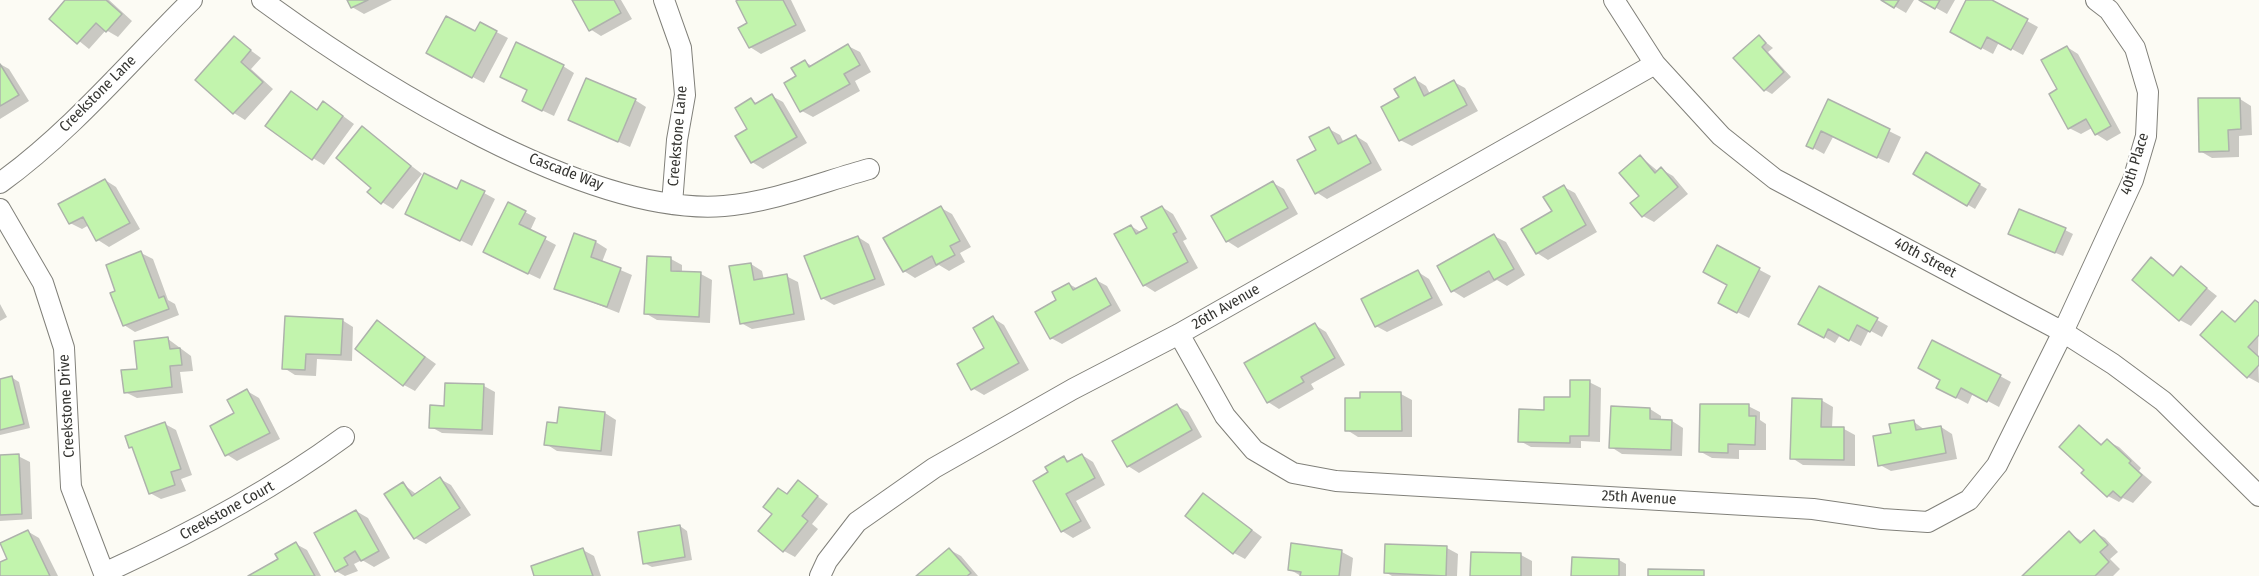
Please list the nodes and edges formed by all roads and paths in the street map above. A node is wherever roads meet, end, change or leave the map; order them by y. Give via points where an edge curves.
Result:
1 (192, 0) edge
2 (262, 0) edge
3 (664, 0) edge
4 (1614, 0) edge
5 (2096, 0) edge
6 (1655, 64) junction
7 (869, 168) dead end
8 (0, 183) edge
9 (672, 204) junction
10 (0, 208) edge
11 (2063, 332) junction
12 (1179, 334) junction
13 (344, 437) dead end
14 (2259, 496) edge
15 (105, 575) edge
16 (820, 576) edge

1 - 8 street, Creekstone Lane via 81,113
2 - 9 street, Cascade Way via 406,96 548,168
3 - 9 street, Creekstone Lane via 681,48 685,95
4 - 6 street, 40th Street
5 - 11 street, 40th Place via 2109,10 2135,48 2148,92 2146,136 2133,180
6 - 11 street, 40th Street via 1721,136 1775,179
6 - 12 street, 26th Avenue
7 - 9 street, Cascade Way via 755,202 722,206
10 - 15 street, Creekstone Drive via 43,283 64,348 71,487
11 - 12 street, 25th Avenue via 1997,465 1969,500 1928,522 1813,509 1336,481 1293,473 1254,450 1225,416
11 - 14 street, 40th Street via 2163,401
12 - 16 street, 26th Avenue via 1073,389 895,492 857,522
13 - 15 street, Creekstone Court via 268,489

